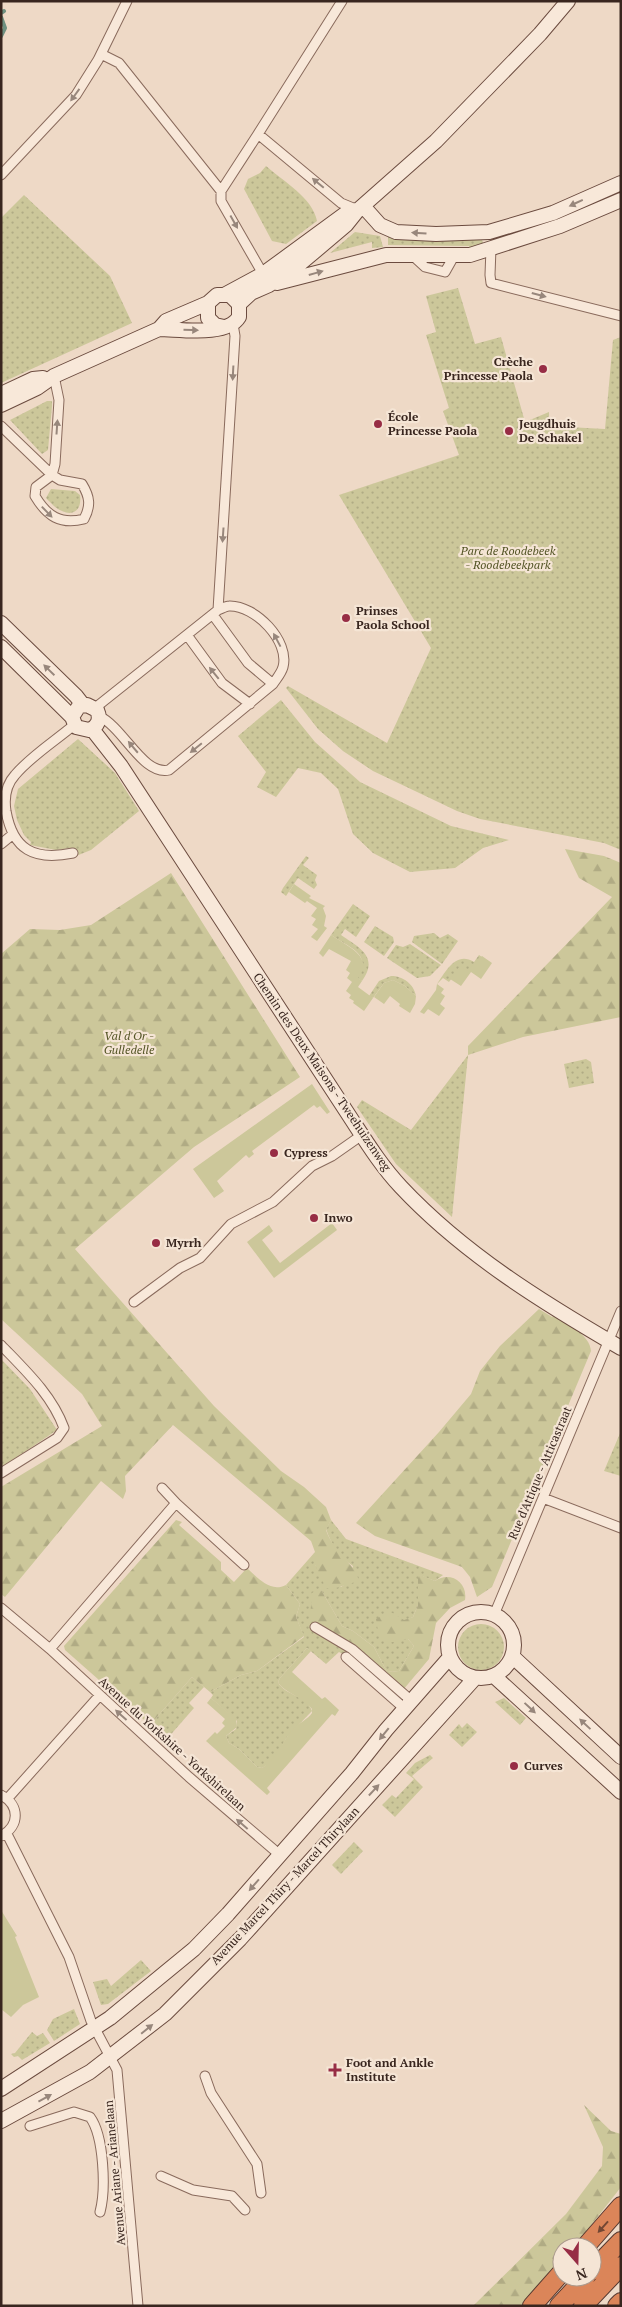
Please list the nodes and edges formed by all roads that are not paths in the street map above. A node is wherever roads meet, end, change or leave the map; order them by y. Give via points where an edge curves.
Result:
1 (127, 1) edge
2 (342, 1) edge
3 (568, 1) edge
4 (101, 54) junction
5 (258, 134) junction
6 (1, 175) edge
7 (621, 183) edge
8 (221, 191) junction
9 (621, 200) edge
10 (360, 208) junction
11 (489, 232) junction
12 (491, 248) junction
13 (413, 256) junction
14 (454, 256) junction
15 (266, 279) junction
16 (226, 294) junction
17 (208, 303) junction
18 (239, 304) junction
19 (621, 316) edge
20 (228, 326) junction
21 (158, 329) junction
22 (54, 376) junction
23 (1, 394) edge
24 (1, 405) edge
25 (1, 426) edge
26 (52, 475) junction
27 (215, 613) junction
28 (1, 623) edge
29 (187, 635) junction
30 (1, 647) edge
31 (272, 684) junction
32 (250, 704) junction
33 (92, 710) junction
34 (73, 721) junction
35 (92, 729) junction
36 (2, 797) edge
37 (12, 835) junction
38 (1, 844) edge
39 (73, 853) dead end
40 (362, 1135) junction
41 (134, 1302) dead end
42 (621, 1311) edge
43 (615, 1344) edge
44 (1, 1345) edge
45 (1, 1474) edge
46 (162, 1488) dead end
47 (543, 1498) junction
48 (176, 1503) junction
49 (621, 1528) edge
50 (244, 1565) dead end
51 (1, 1608) edge
52 (494, 1615) junction
53 (315, 1627) dead end
54 (50, 1649) junction
55 (346, 1656) dead end
56 (512, 1656) junction
57 (450, 1657) junction
58 (494, 1676) junction
59 (474, 1678) junction
60 (100, 1695) junction
61 (406, 1703) junction
62 (620, 1756) edge
63 (621, 1792) edge
64 (4, 1797) edge
65 (4, 1835) edge
66 (280, 1855) junction
67 (95, 2028) junction
68 (110, 2057) junction
69 (205, 2076) dead end
70 (1, 2090) edge
71 (1, 2121) edge
72 (30, 2126) dead end
73 (162, 2176) dead end
74 (262, 2193) dead end
75 (621, 2206) edge
76 (245, 2210) dead end
77 (100, 2212) dead end
78 (594, 2237) edge
79 (621, 2241) edge
80 (602, 2261) edge
81 (621, 2266) edge
82 (552, 2283) edge
83 (577, 2287) edge
84 (621, 2302) edge
85 (138, 2306) edge
86 (532, 2306) edge
87 (559, 2306) edge
88 (583, 2306) edge
89 (617, 2306) edge

1 - 4 street
2 - 5 street
3 - 10 street via 436,141
4 -> 6 street via 76,95
4 - 8 street via 120,63
5 - 8 street
10 -> 5 street via 341,203
7 -> 11 street via 553,213
8 -> 15 street via 221,200
9 - 12 street via 560,226
11 -> 10 street via 396,232 380,225
10 - 15 street via 342,229 300,263
11 - 12 street
12 - 14 street
12 -> 19 street via 492,283
13 - 14 street
13 - 14 street via 425,267 445,272
15 -> 13 street via 386,255
15 - 16 street
15 - 18 street
16 - 17 street via 217,295
16 - 18 street
17 - 20 street via 208,318 215,325
17 - 21 street via 166,321
18 - 20 street via 239,315
21 -> 20 street via 211,330
20 -> 27 street via 235,336
21 - 22 street
22 - 23 street via 33,379
22 - 24 street
26 -> 22 street via 59,400
25 - 26 street
26 -> 26 street via 36,487 35,496 41,506 54,519 72,522 84,519 89,510 89,496 82,484
27 - 29 street
27 - 31 street via 248,663
31 -> 27 street via 283,666 283,650 271,628 246,610 229,606
33 -> 28 street
32 -> 29 street via 222,683
29 - 33 street
30 - 34 street
31 - 32 street
32 -> 33 street via 170,770 164,771 148,765 113,724
33 - 34 street via 76,709
33 - 35 street via 98,724
34 - 35 street via 82,731
34 - 36 street via 14,775
35 - 40 street, Chemin des Deux Maisons - Tweehuizenweg via 126,774
36 - 37 street
37 - 38 street
37 - 39 street via 25,848 36,853
40 - 41 street via 312,1166 273,1202 231,1224 200,1258 180,1268
40 - 43 street, Chemin des Deux Maisons - Tweehuizenweg via 400,1186 456,1240 512,1280
42 - 43 street, Rue d'Attique - Atticastraat
43 - 47 street, Rue d'Attique - Atticastraat
44 - 45 street via 37,1383 64,1428 57,1438
46 - 48 street
47 - 49 street
47 - 52 street, Rue d'Attique - Atticastraat
48 - 50 street
48 - 54 street
51 - 54 street, Avenue du Yorkshire - Yorkshirelaan
52 - 56 street via 506,1623 512,1635
52 - 57 street via 475,1613 456,1624 448,1643
53 - 61 street via 352,1649
54 - 60 street, Avenue du Yorkshire - Yorkshirelaan
55 - 61 street
56 - 58 street via 506,1667
62 -> 56 street
57 - 59 street via 460,1671
57 - 61 street, Avenue Marcel Thiry - Marcel Thirylaan
58 - 59 street
58 -> 63 street
68 -> 59 street, Avenue Marcel Thiry - Marcel Thirylaan via 165,2014 240,1939
60 - 64 street
66 -> 60 street, Avenue du Yorkshire - Yorkshirelaan
61 -> 66 street, Avenue Marcel Thiry - Marcel Thirylaan via 352,1773
64 - 65 street via 12,1804 16,1816 11,1829
65 - 67 street, Avenue Ariane - Arianelaan via 68,1957
66 -> 67 street, Avenue Marcel Thiry - Marcel Thirylaan via 181,1962
67 - 68 street, Avenue Ariane - Arianelaan
67 - 70 street, Avenue Marcel Thiry - Marcel Thirylaan
71 -> 68 street, Avenue Marcel Thiry - Marcel Thirylaan via 90,2072
68 - 85 street, Avenue Ariane - Arianelaan via 119,2077
69 - 74 street via 211,2093 257,2164
72 - 77 street via 74,2112 90,2117 101,2152 103,2193
73 - 76 street via 193,2190 232,2196
75 -> 78 highway
79 - 80 highway
81 - 88 highway
82 - 86 highway
83 - 87 highway
84 - 89 highway

